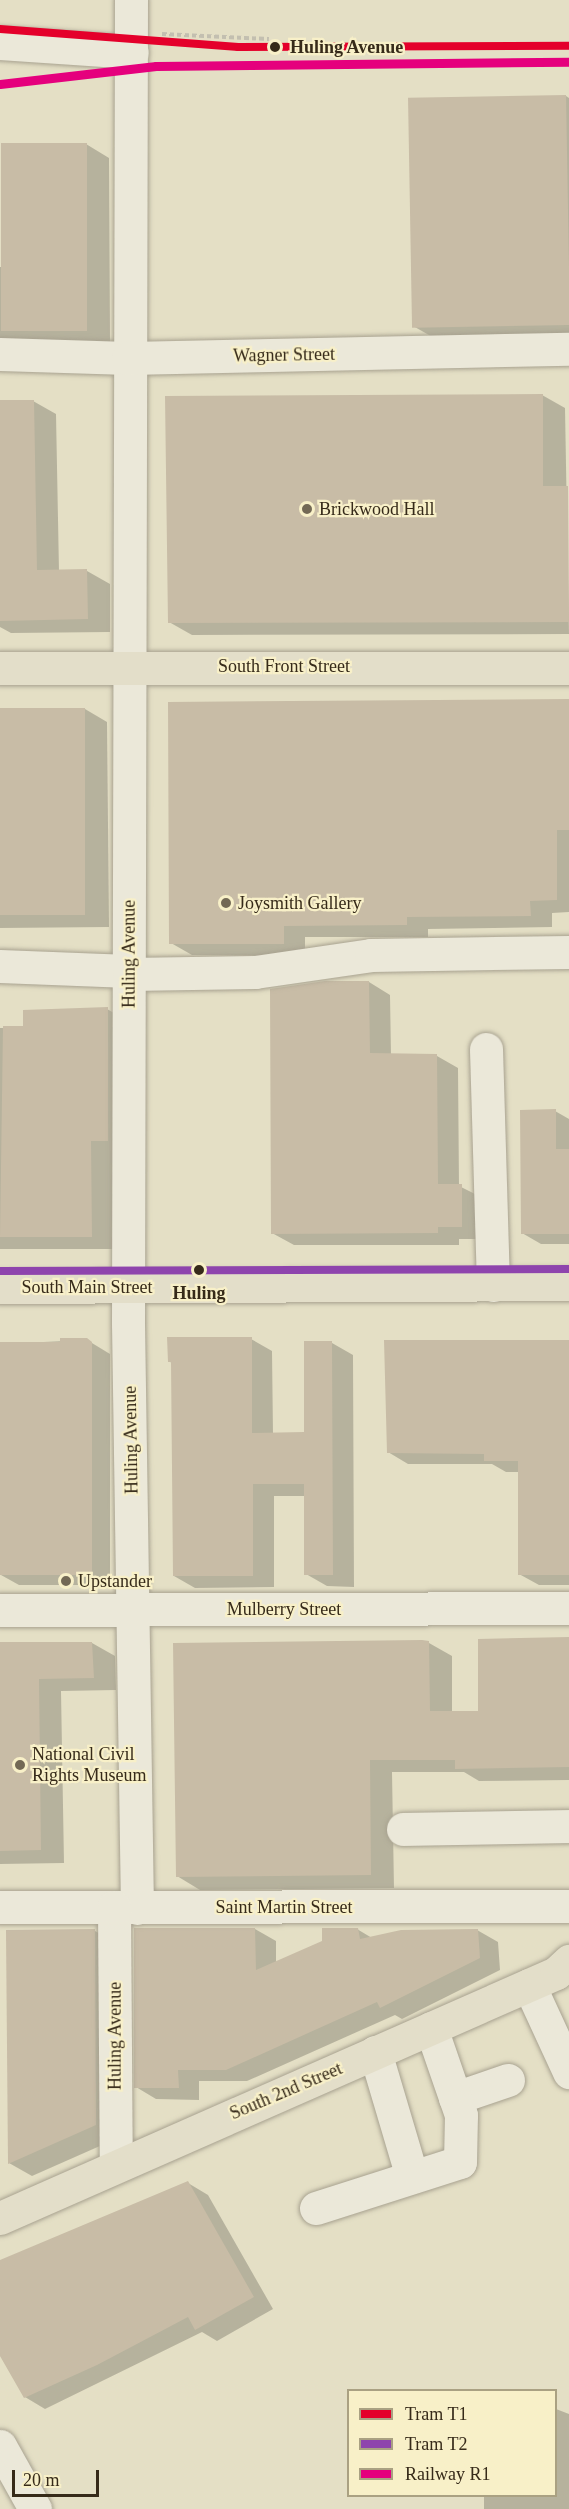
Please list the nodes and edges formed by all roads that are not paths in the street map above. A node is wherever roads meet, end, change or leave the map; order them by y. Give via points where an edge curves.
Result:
1 (131, 0) edge
2 (0, 43) edge
3 (143, 43) junction
4 (569, 349) edge
5 (0, 354) edge
6 (128, 358) junction
7 (129, 666) junction
8 (0, 668) edge
9 (569, 668) edge
10 (569, 952) edge
11 (0, 966) edge
12 (129, 973) junction
13 (486, 1049) dead end
14 (569, 1284) edge
15 (494, 1285) junction
16 (0, 1287) edge
17 (129, 1287) junction
18 (569, 1608) edge
19 (134, 1609) junction
20 (0, 1610) edge
21 (569, 1826) edge
22 (403, 1829) dead end
23 (569, 1906) edge
24 (0, 1907) edge
25 (126, 1908) junction
26 (569, 1961) edge
27 (529, 1985) junction
28 (431, 2028) junction
29 (375, 2052) junction
30 (569, 2073) edge
31 (508, 2080) dead end
32 (455, 2098) junction
33 (116, 2165) junction
34 (412, 2177) junction
35 (316, 2208) dead end
36 (0, 2218) edge
37 (0, 2446) edge
38 (35, 2509) edge

1 - 3 street, Huling Avenue
2 - 3 street
3 - 6 street, Huling Avenue
4 - 6 street, Wagner Street
5 - 6 street, Wagner Street
6 - 7 street, Huling Avenue
7 - 8 main road, South Front Street
7 - 9 main road, South Front Street
7 - 12 street, Huling Avenue
10 - 12 street via 371,955 255,972
11 - 12 street
12 - 17 street, Huling Avenue
13 - 15 street
14 - 15 main road, South Main Street
15 - 17 main road, South Main Street
16 - 17 main road, South Main Street
17 - 19 street, Huling Avenue
18 - 19 street, Mulberry Street
19 - 20 street, Mulberry Street
19 - 25 street, Huling Avenue
21 - 22 street
23 - 25 street, Saint Martin Street
24 - 25 street, Saint Martin Street
25 - 33 street, Huling Avenue
26 - 27 main road, South 2nd Street via 556,1973
27 - 28 main road, South 2nd Street
27 - 30 street
28 - 29 main road, South 2nd Street
28 - 32 street
29 - 33 main road, South 2nd Street
29 - 34 street
31 - 32 street
32 - 34 street via 463,2136 460,2162
33 - 36 main road, South 2nd Street
34 - 35 street
37 - 38 street

